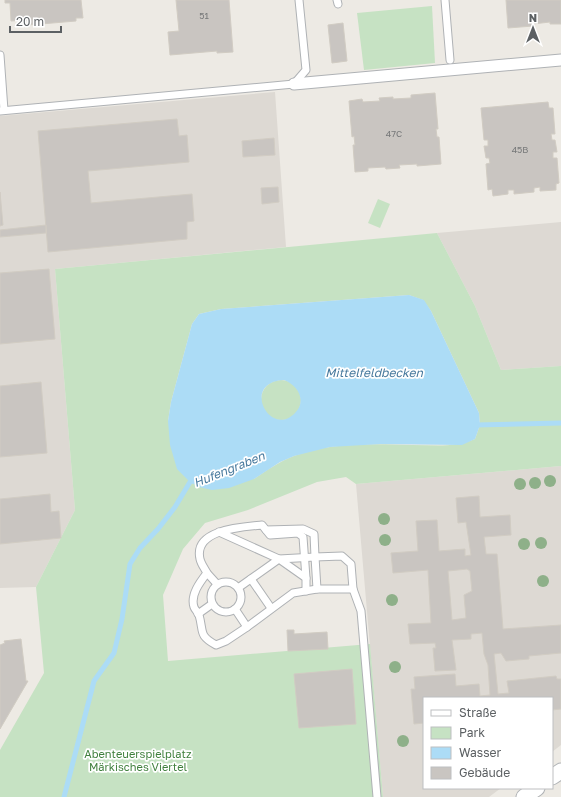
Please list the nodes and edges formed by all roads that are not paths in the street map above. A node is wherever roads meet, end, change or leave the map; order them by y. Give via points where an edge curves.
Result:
1 (299, 0) edge
2 (445, 0) edge
3 (0, 55) edge
4 (450, 60) dead end
5 (561, 60) edge
6 (294, 84) junction
7 (2, 110) edge
8 (266, 530) junction
9 (219, 532) junction
10 (315, 557) junction
11 (305, 558) junction
12 (279, 559) junction
13 (207, 573) junction
14 (306, 578) junction
15 (251, 579) junction
16 (217, 584) junction
17 (238, 588) junction
18 (353, 588) junction
19 (317, 589) junction
20 (306, 590) junction
21 (212, 604) junction
22 (271, 608) junction
23 (235, 609) junction
24 (198, 614) junction
25 (247, 627) junction
26 (536, 789) edge
27 (377, 797) edge
28 (524, 797) edge

1 - 6 lane via 306,70
2 - 4 lane
3 - 7 lane
5 - 6 street
6 - 7 lane
8 - 9 lane via 262,526 235,527
8 - 10 lane via 303,529 314,534
8 - 11 lane via 270,535 298,533 303,537
9 - 12 lane
9 - 13 lane via 207,538 201,545 200,559
10 - 11 lane
10 - 18 lane via 342,556 351,564
10 - 19 lane
11 - 12 lane
11 - 14 lane
12 - 14 lane
12 - 15 lane
13 - 16 lane
13 - 24 lane via 196,589 194,598 194,607
14 - 20 lane
15 - 17 lane
15 - 22 lane
16 - 17 lane via 226,582
16 - 21 lane via 211,591
17 - 23 lane via 241,597 239,606
18 - 19 lane
18 - 27 lane via 361,611
19 - 20 lane
20 - 22 lane via 293,592
21 - 23 lane via 222,612
21 - 24 lane
22 - 25 lane
23 - 25 lane
24 - 25 lane via 205,639 216,644 226,641
26 - 28 street

